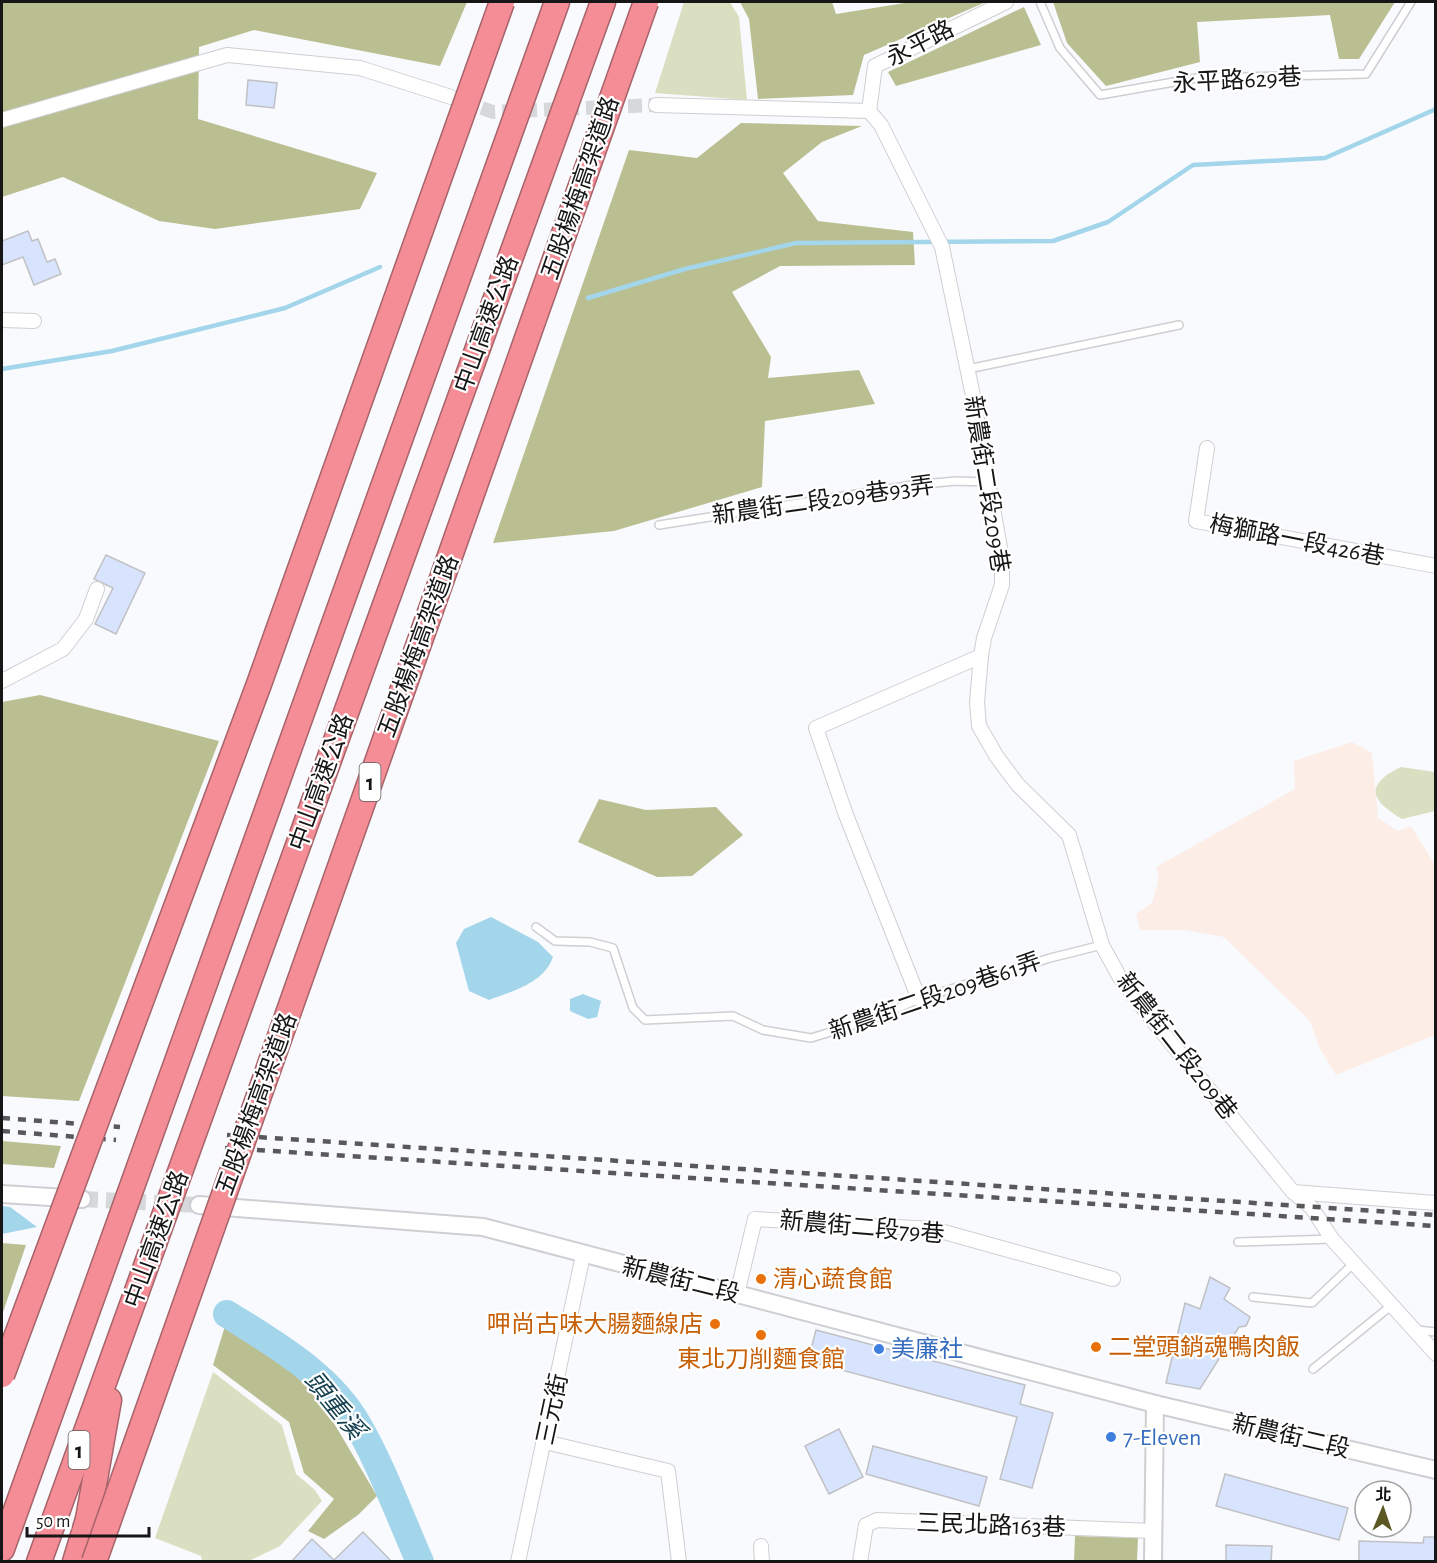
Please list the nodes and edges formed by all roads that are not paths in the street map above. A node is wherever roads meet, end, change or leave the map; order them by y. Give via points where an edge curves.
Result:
1 (502, 2) edge
2 (557, 2) edge
3 (603, 2) edge
4 (646, 2) edge
5 (1006, 2) edge
6 (1040, 2) edge
7 (1411, 2) edge
8 (451, 97) tunnel mouth
9 (657, 105) tunnel mouth
10 (869, 111) junction
11 (2, 120) edge
12 (2, 320) edge
13 (34, 321) dead end
14 (1179, 325) dead end
15 (968, 369) junction
16 (1207, 448) dead end
17 (987, 482) junction
18 (659, 525) dead end
19 (1436, 566) edge
20 (97, 590) dead end
21 (981, 656) junction
22 (2, 681) edge
23 (536, 927) dead end
24 (1102, 945) junction
25 (919, 999) junction
26 (1293, 1192) junction
27 (2, 1194) edge
28 (81, 1199) tunnel mouth
29 (1436, 1203) edge
30 (199, 1205) tunnel mouth
31 (1332, 1239) junction
32 (1238, 1242) dead end
33 (583, 1255) junction
34 (1354, 1263) junction
35 (1113, 1280) dead end
36 (737, 1294) junction
37 (1253, 1297) dead end
38 (1392, 1305) junction
39 (1414, 1330) junction
40 (1436, 1332) edge
41 (120, 1339) junction
42 (1436, 1354) edge
43 (1313, 1369) dead end
44 (2, 1375) edge
45 (1155, 1404) junction
46 (48, 1413) junction
47 (545, 1442) junction
48 (1436, 1470) edge
49 (2, 1510) edge
50 (1153, 1531) junction
51 (761, 1546) dead end
52 (2, 1549) edge
53 (39, 1562) edge
54 (75, 1562) edge
55 (94, 1562) edge
56 (518, 1562) edge
57 (679, 1562) edge
58 (762, 1562) edge
59 (861, 1562) edge
60 (1154, 1562) edge

1 - 44 highway, bridge via 259,684
2 - 46 highway, 中山高速公路 / 1
3 - 41 highway, 中山高速公路 / 1
4 - 55 highway, 五股楊梅高架道路 / 1, bridge
5 - 10 street, 永平路 via 875,66
6 - 7 lane, 永平路629巷 via 1060,48 1100,95 1197,78 1366,74
8 - 11 street via 360,68 227,55
9 - 10 street
10 - 15 street, 新農街二段209巷 via 881,124 942,247
12 - 13 street
14 - 15 lane
15 - 17 street, 新農街二段209巷
16 - 19 street, 梅獅路一段426巷 via 1196,521
17 - 18 lane, 新農街二段209巷93弄 via 913,485
17 - 21 street, 新農街二段209巷 via 1002,559 1002,585
20 - 22 street via 86,619 63,649
21 - 24 street, 新農街二段209巷 via 979,726 1018,785 1069,835
21 - 25 street via 816,728 846,816
23 - 25 lane, 新農街二段209巷61弄 via 555,941 590,942 613,948 628,998 645,1020 733,1016 763,1030 811,1038 873,1019
24 - 25 lane, 新農街二段209巷61弄
24 - 26 street, 新農街二段209巷 via 1119,976 1150,1017
26 - 29 street
26 - 31 street, 新農街二段209巷 via 1312,1208
27 - 28 street
30 - 33 street, 新農街二段 via 483,1227
31 - 32 lane
31 - 34 street, 新農街二段209巷
33 - 36 street, 新農街二段
33 - 47 street, 三元街
34 - 37 lane via 1312,1303
34 - 38 street, 新農街二段209巷
35 - 36 street, 新農街二段79巷 via 933,1229 755,1219
36 - 45 street, 新農街二段
38 - 39 street, 新農街二段209巷
38 - 43 lane
39 - 40 lane
39 - 42 street, 新農街二段209巷
41 - 53 highway, 中山高速公路 / 1
41 - 54 highway via 88,1519
45 - 48 street, 新農街二段
45 - 50 street
46 - 49 highway
46 - 52 highway, 中山高速公路 / 1
47 - 56 street, 三元街
47 - 57 street via 668,1471
50 - 59 street, 三民北路163巷 via 877,1520 866,1525
50 - 60 street
51 - 58 street

